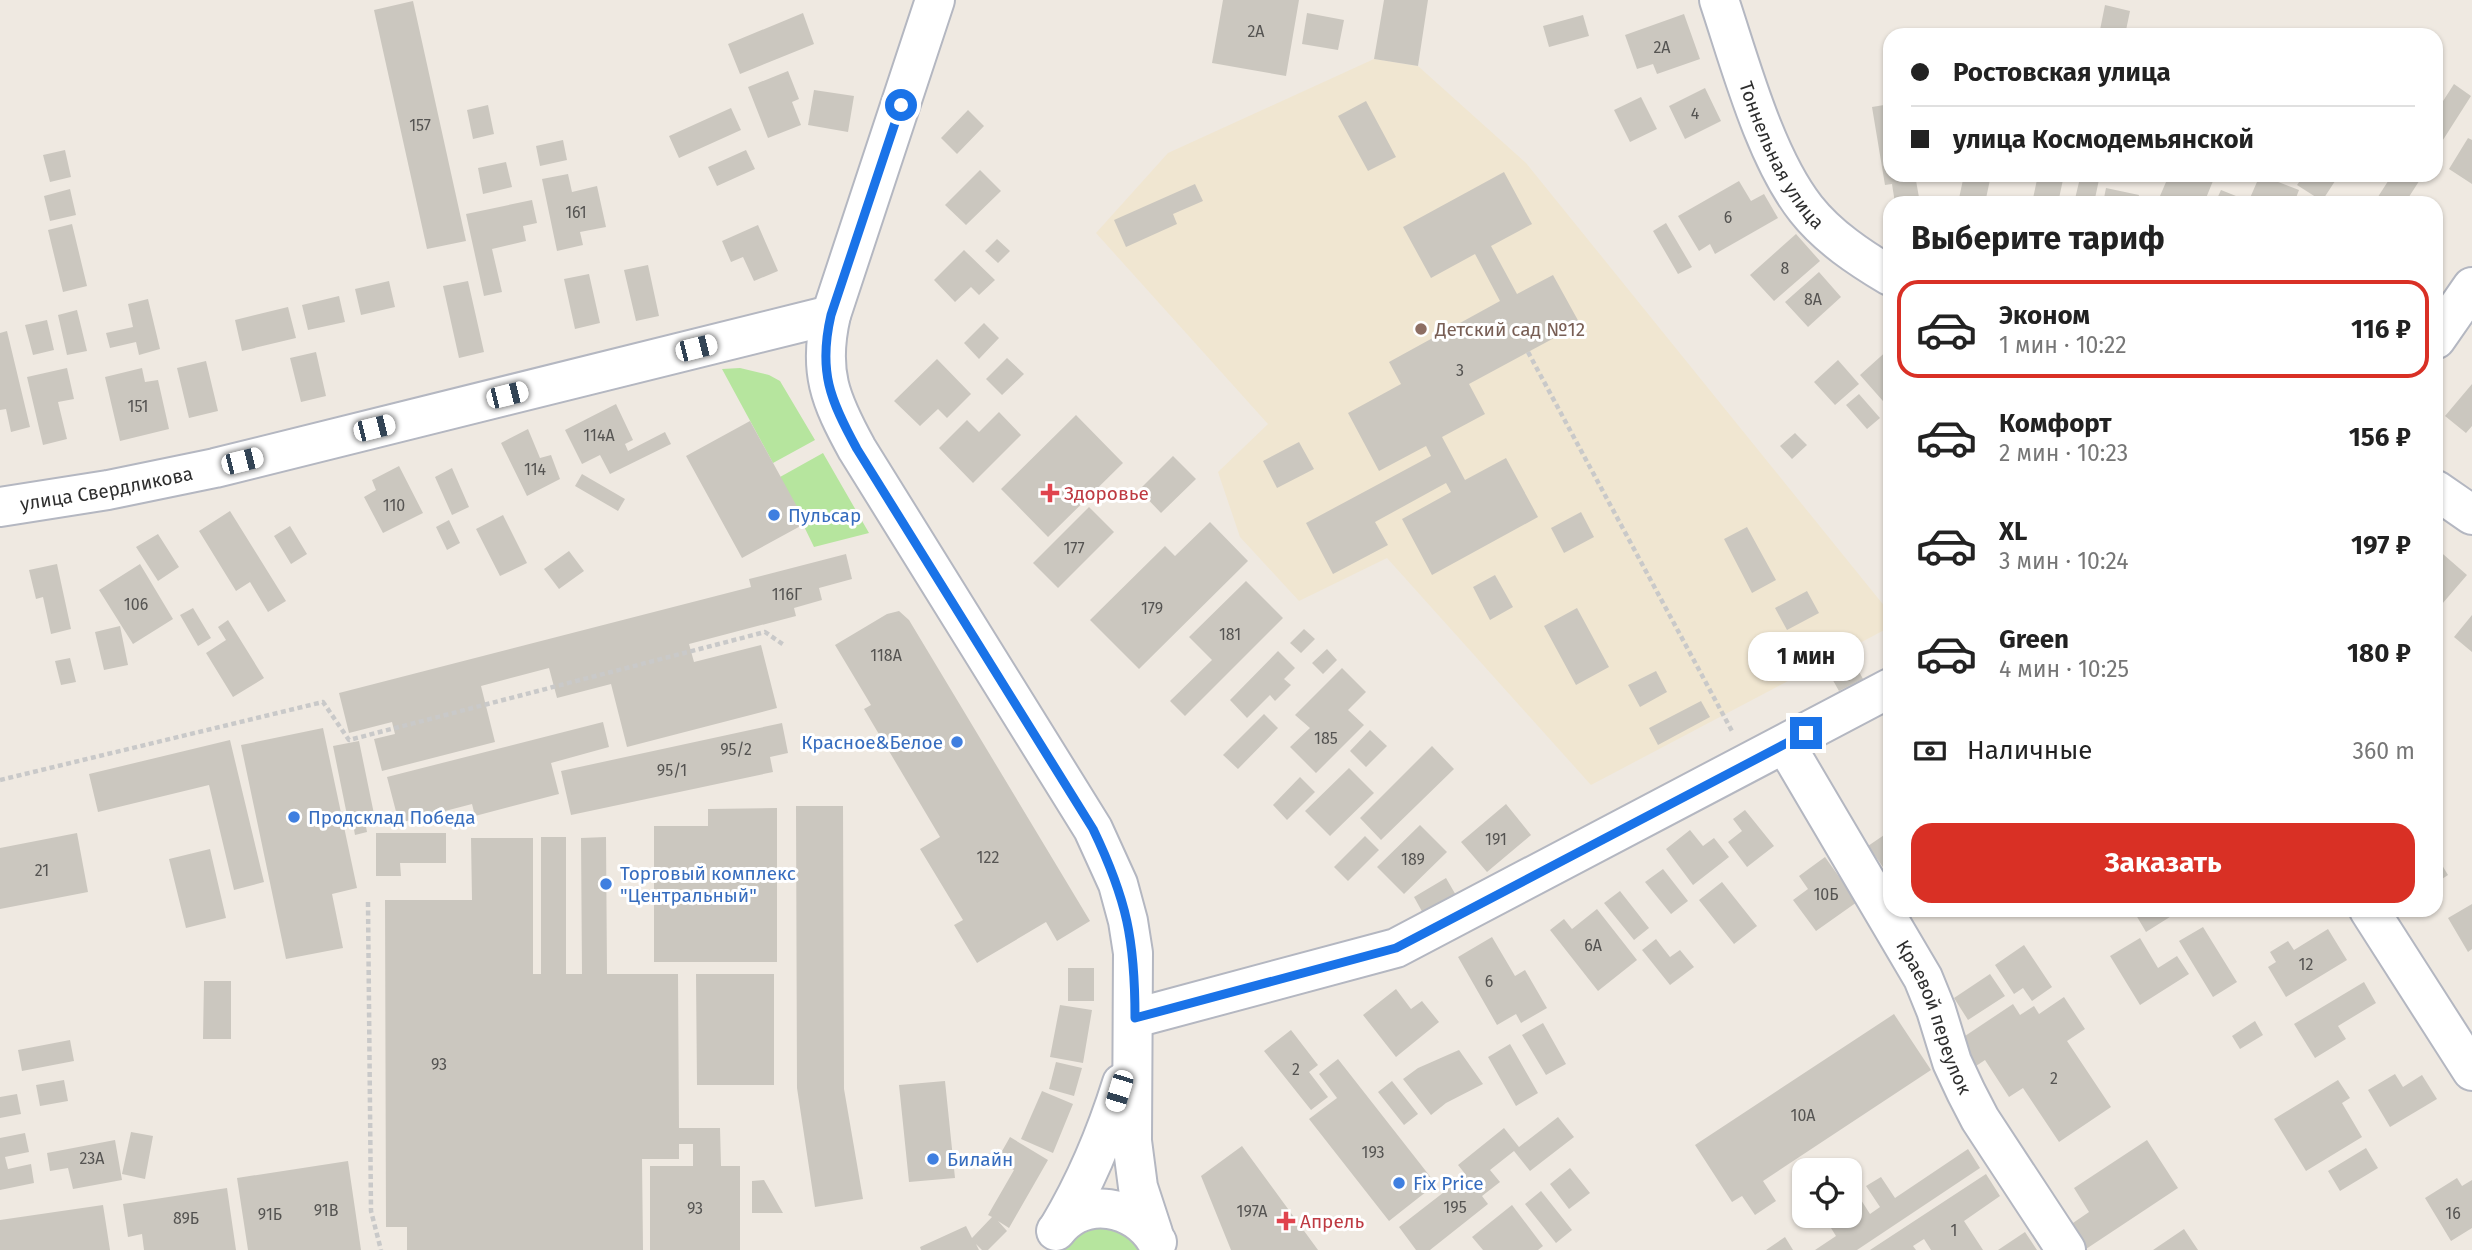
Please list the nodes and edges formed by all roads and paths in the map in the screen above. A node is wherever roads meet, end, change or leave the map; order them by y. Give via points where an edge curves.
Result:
1 (936, 0) edge
2 (1718, 0) edge
3 (1883, 271) edge
4 (2472, 287) edge
5 (831, 315) junction
6 (2443, 329) edge
7 (1528, 352) dead end
8 (2443, 495) edge
9 (0, 507) edge
10 (2472, 515) edge
11 (784, 645) dead end
12 (1883, 692) edge
13 (1785, 744) junction
14 (1749, 763) junction
15 (0, 780) edge
16 (368, 902) dead end
17 (1883, 910) edge
18 (1887, 917) edge
19 (2374, 917) edge
20 (1133, 1035) junction
21 (2472, 1071) edge
22 (1048, 1241) edge
23 (1157, 1242) edge
24 (381, 1250) edge
25 (2066, 1250) edge

1 - 5 street
2 - 3 street, Тоннельная улица via 1773,152 1793,190 1822,226
4 - 6 street
5 - 9 street, улица Свердликова via 203,470
5 - 20 street via 824,364 842,422 1093,829 1118,884 1133,953
7 - 14 path
8 - 10 street
11 - 15 path via 765,632 349,740 323,702
12 - 13 street
13 - 14 street
13 - 17 street, Краевой переулок
14 - 20 street via 1396,948
16 - 24 path via 371,1211
18 - 25 street, Краевой переулок via 1923,978 1970,1100
19 - 21 street
20 - 22 street via 1097,1153 1076,1199
20 - 23 street via 1132,1142 1138,1188
22 - 23 street via 1068,1220 1089,1210 1113,1209 1136,1217

